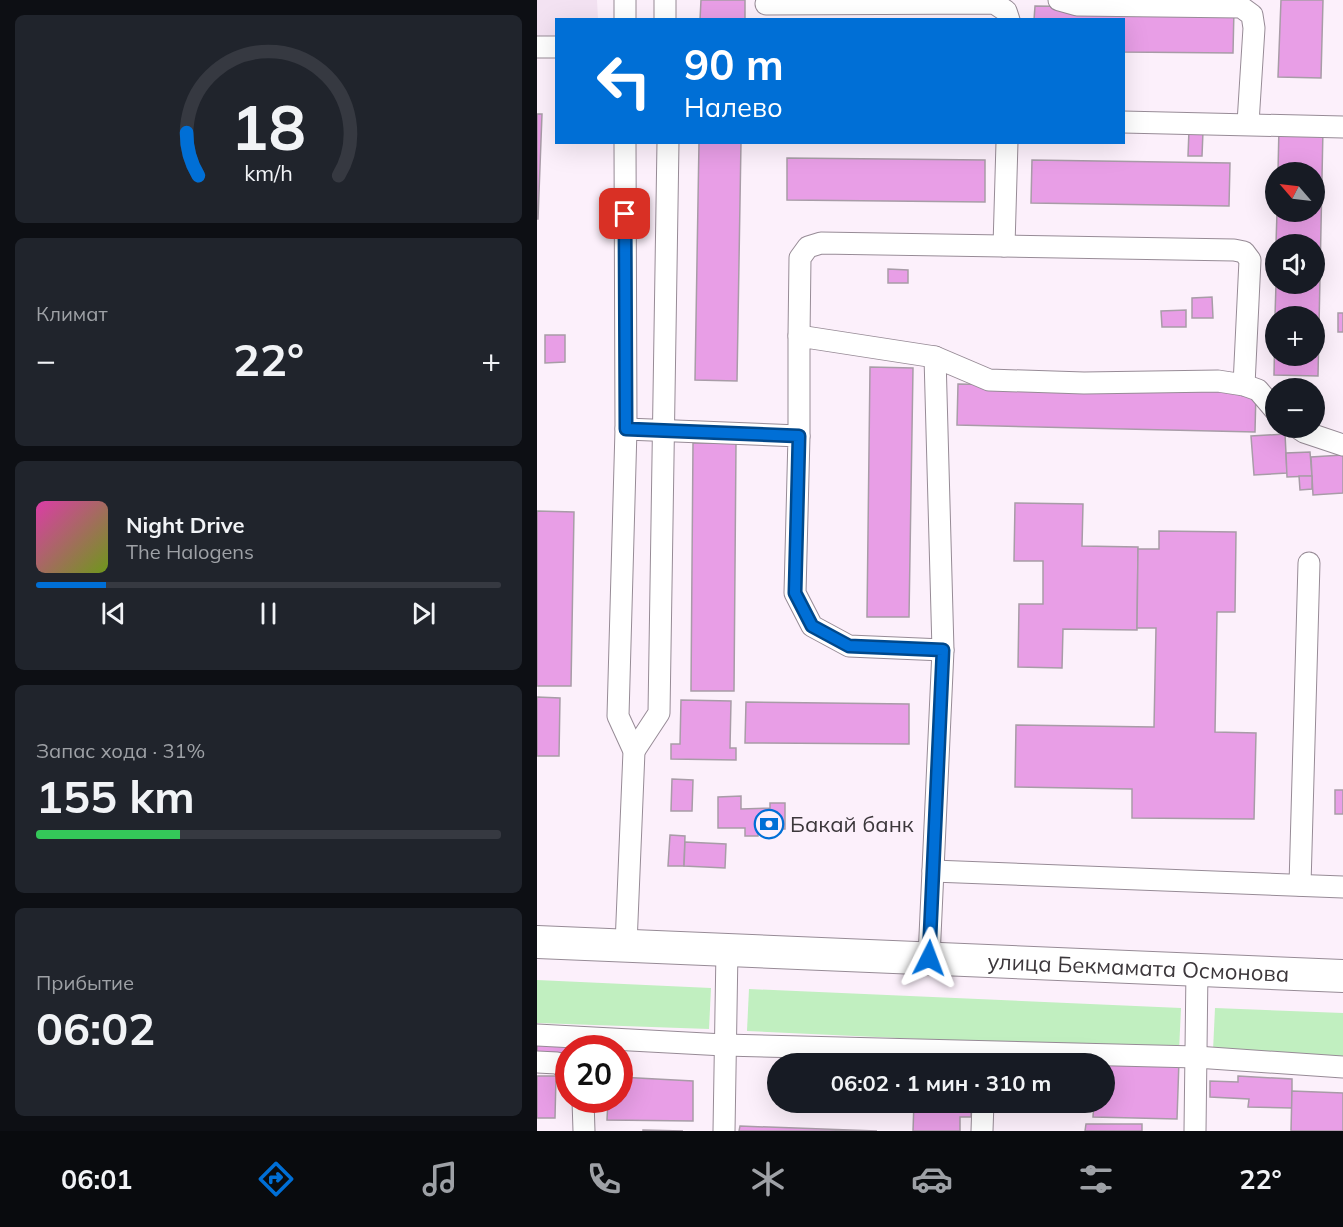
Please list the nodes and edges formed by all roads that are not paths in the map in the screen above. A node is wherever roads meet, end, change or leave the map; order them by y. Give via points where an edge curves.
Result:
1 (625, 0) edge
2 (665, 0) edge
3 (1059, 0) edge
4 (766, 8) edge
5 (625, 18) edge
6 (665, 18) edge
7 (1008, 18) edge
8 (537, 47) edge
9 (555, 47) edge
10 (1125, 122) edge
11 (1248, 123) junction
12 (1343, 127) edge
13 (625, 144) edge
14 (668, 144) edge
15 (1007, 144) edge
16 (1004, 246) junction
17 (799, 336) junction
18 (936, 357) junction
19 (1244, 385) junction
20 (1265, 398) edge
21 (626, 429) junction
22 (664, 431) junction
23 (799, 436) junction
24 (1322, 438) edge
25 (1343, 445) edge
26 (1309, 563) dead end
27 (943, 650) junction
28 (634, 751) junction
29 (933, 871) junction
30 (1301, 885) junction
31 (1343, 886) edge
32 (537, 942) edge
33 (626, 945) junction
34 (727, 950) junction
35 (929, 958) junction
36 (1197, 969) junction
37 (1343, 976) edge
38 (537, 1035) edge
39 (724, 1045) junction
40 (898, 1053) edge
41 (1115, 1057) edge
42 (1196, 1057) junction
43 (537, 1062) edge
44 (555, 1063) edge
45 (1343, 1067) edge
46 (583, 1113) edge
47 (983, 1113) edge
48 (584, 1131) edge
49 (724, 1131) edge
50 (982, 1131) edge
51 (1195, 1131) edge

1 - 5 street
2 - 6 street
3 - 11 street via 1077,5 1246,11 1252,15 1254,28
4 - 7 street via 994,3 1006,11
8 - 9 street
10 - 11 street
11 - 12 street
13 - 21 street
14 - 22 street
15 - 16 street
16 - 17 street via 821,243 808,247 800,258
16 - 19 street via 1243,252 1250,260
17 - 18 street
17 - 23 street
18 - 19 street via 989,380 1218,381
18 - 27 street
19 - 20 street via 1258,390
21 - 22 street
21 - 28 street via 618,716
22 - 23 street
22 - 28 street via 659,713
23 - 27 street via 795,593 812,626 849,646
24 - 25 street
26 - 30 street
27 - 29 street
28 - 33 street
29 - 30 street
29 - 35 street
30 - 31 street
32 - 33 highway, улица Бекмамата Осмонова
33 - 34 highway, улица Бекмамата Осмонова
34 - 35 highway, улица Бекмамата Осмонова
34 - 39 street
35 - 36 highway, улица Бекмамата Осмонова
36 - 37 highway, улица Бекмамата Осмонова
36 - 42 street
38 - 39 street
39 - 40 street
39 - 49 street
41 - 42 street
42 - 45 street
42 - 51 street
43 - 44 street
46 - 48 street
47 - 50 street

